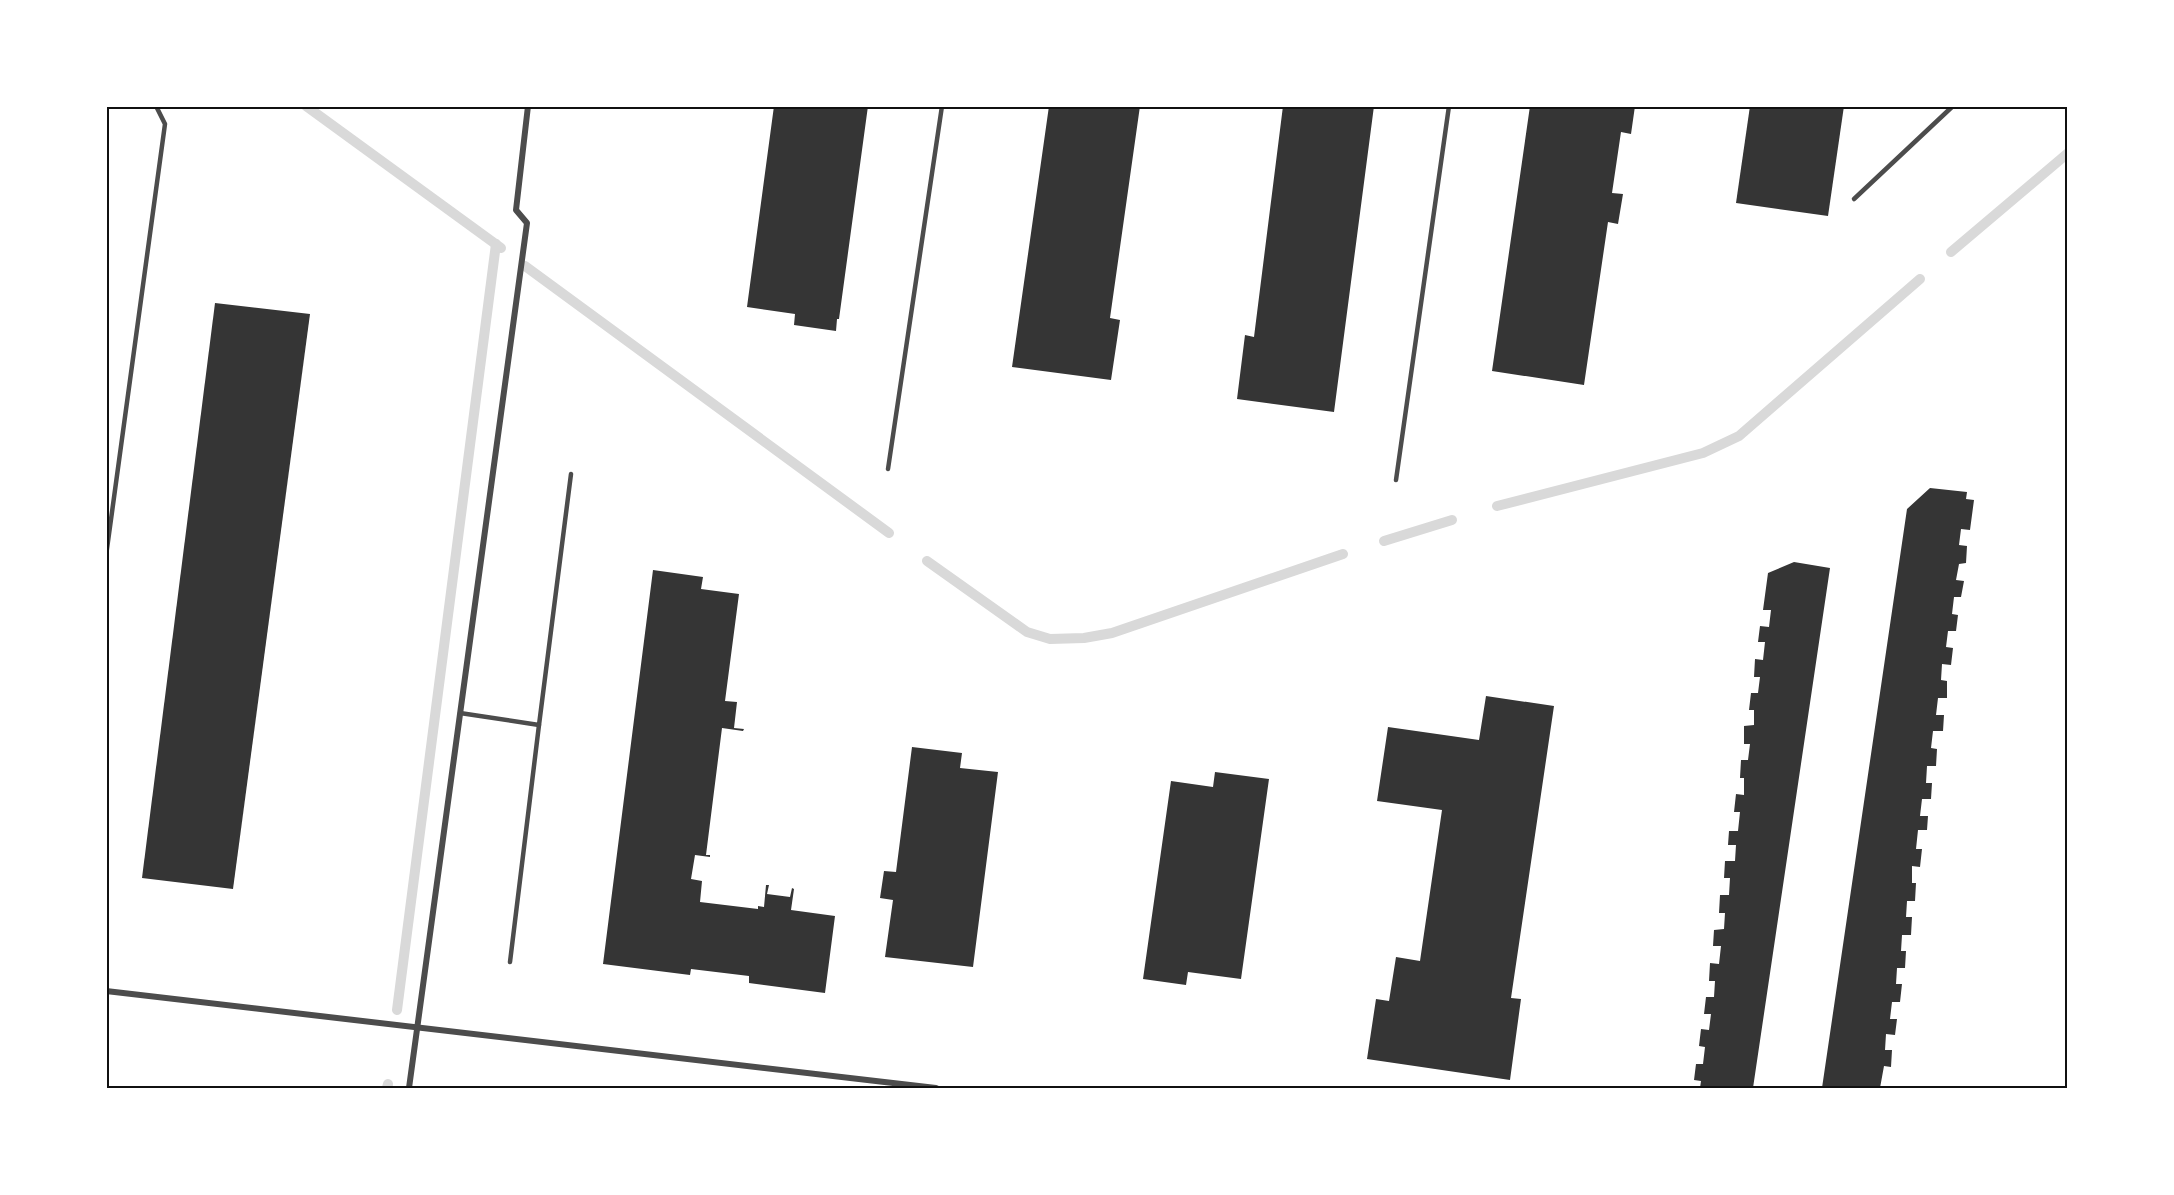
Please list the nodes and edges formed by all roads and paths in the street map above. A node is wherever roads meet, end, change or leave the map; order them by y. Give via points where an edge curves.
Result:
1 (156, 106) edge
2 (528, 106) edge
3 (942, 106) edge
4 (1449, 106) edge
5 (1953, 106) edge
6 (1854, 199) dead end
7 (888, 469) dead end
8 (571, 474) dead end
9 (1396, 480) dead end
10 (106, 556) edge
11 (460, 713) junction
12 (539, 725) junction
13 (510, 962) dead end
14 (106, 991) edge
15 (416, 1028) junction
16 (409, 1089) edge
17 (936, 1089) edge

1 - 10 lane via 165,124
2 - 11 street via 516,210 527,223
3 - 7 lane
4 - 9 lane
5 - 6 lane
8 - 12 lane
11 - 12 lane
11 - 15 street
12 - 13 lane
14 - 15 street
15 - 16 street
15 - 17 street

